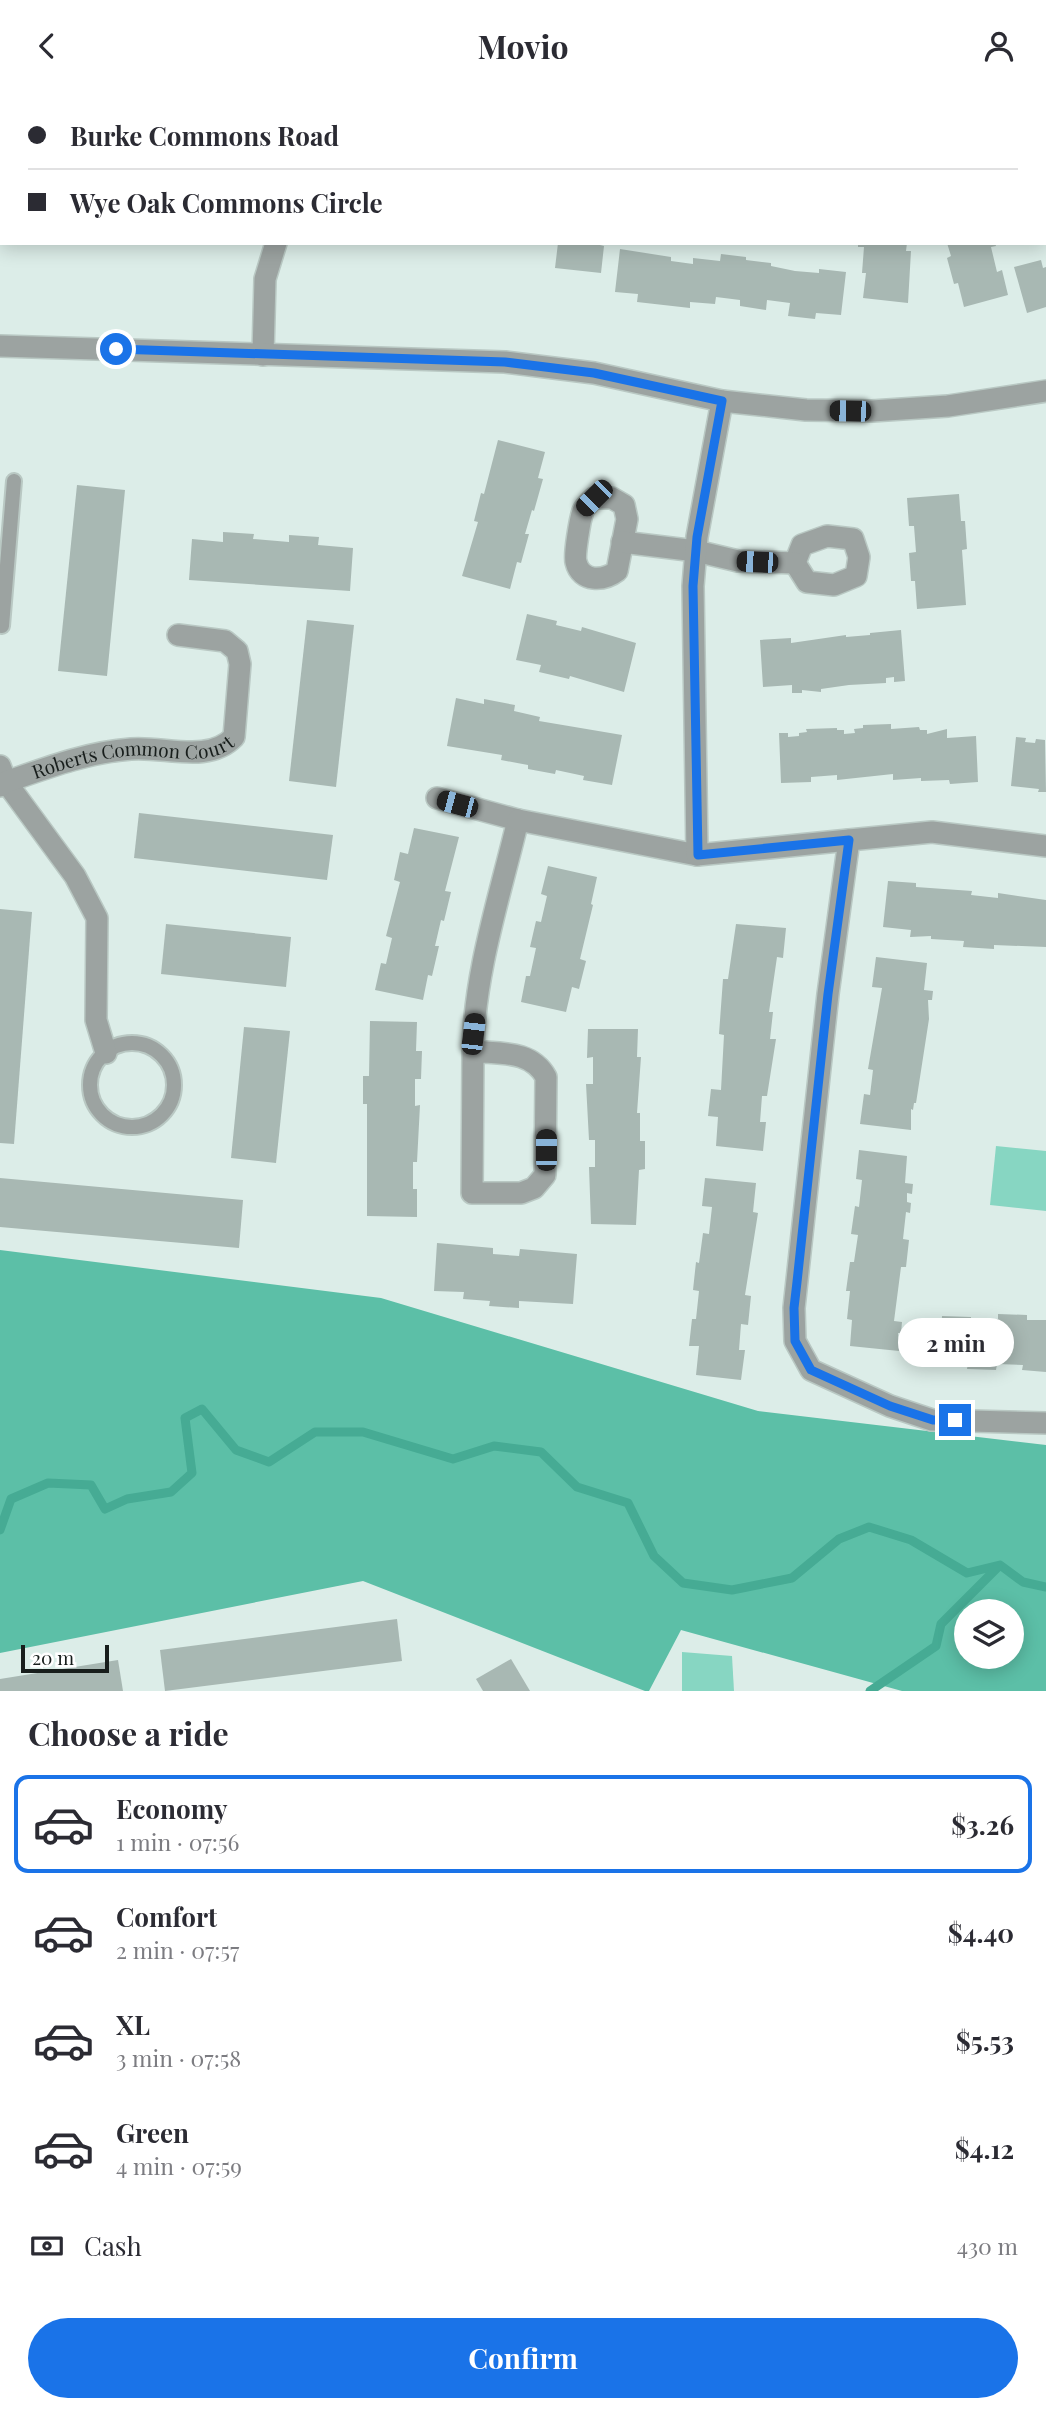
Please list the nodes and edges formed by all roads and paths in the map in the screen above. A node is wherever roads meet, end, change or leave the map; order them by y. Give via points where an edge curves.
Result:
1 (275, 245) edge
2 (0, 346) edge
3 (263, 355) junction
4 (1046, 391) edge
5 (722, 401) junction
6 (14, 481) dead end
7 (5, 522) edge
8 (622, 542) dead end
9 (696, 551) junction
10 (795, 563) dead end
11 (2, 626) dead end
12 (178, 635) dead end
13 (2, 778) edge
14 (437, 798) dead end
15 (518, 820) junction
16 (849, 840) junction
17 (1046, 846) edge
18 (698, 855) junction
19 (473, 1051) junction
20 (106, 1053) junction
21 (1046, 1423) edge

1 - 3 street via 265,279
2 - 3 street
3 - 5 street via 505,362 594,373
4 - 5 street via 948,406 872,411
5 - 9 street
6 - 7 lane
7 - 11 lane
8 - 9 street
9 - 10 street via 738,561
9 - 18 street
12 - 13 street, Roberts Common Court via 225,641 237,651 234,737 227,745 211,752 132,749
13 - 20 street via 75,876 97,918 96,1020
14 - 15 street
15 - 18 street
15 - 19 street via 480,975
16 - 17 street via 932,832
16 - 18 street
16 - 21 street via 794,1308 795,1341 811,1370 890,1406 933,1420
19 - 19 street via 471,1193 521,1193 534,1188 545,1175 546,1077 528,1057
20 - 20 lane via 135,1042 152,1047 165,1058 173,1073 174,1089 158,1118 144,1126 127,1127 99,1112 91,1097 90,1081 94,1065

